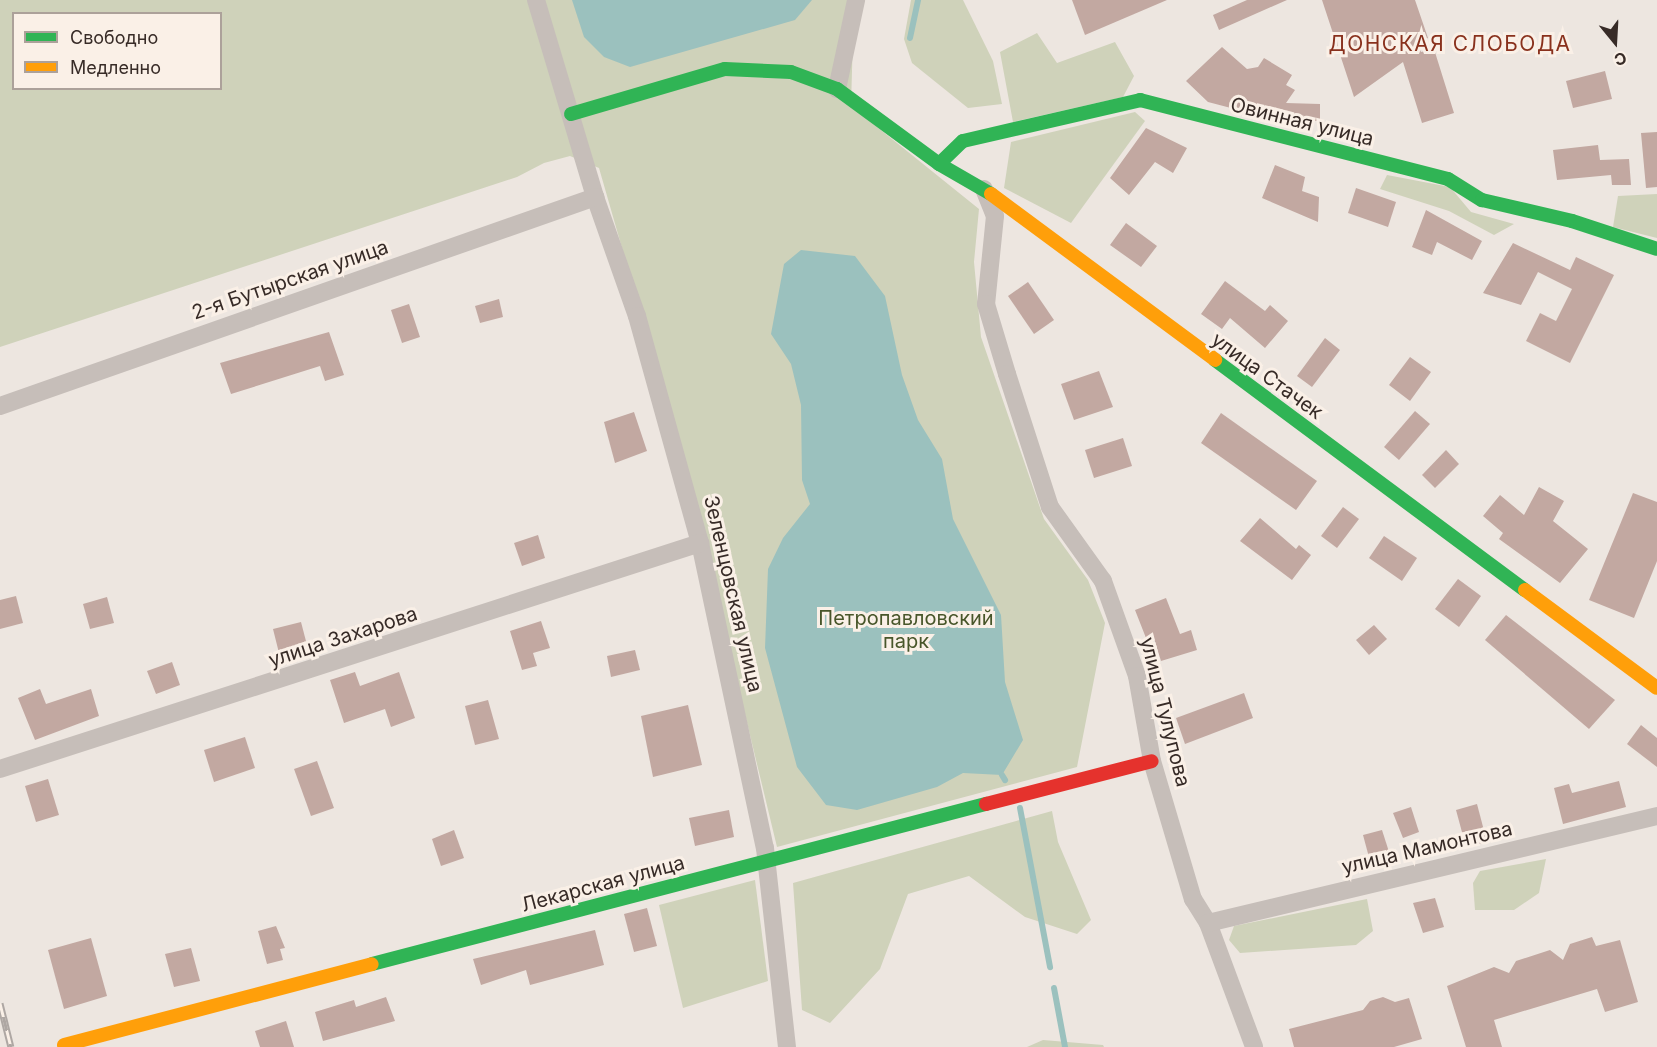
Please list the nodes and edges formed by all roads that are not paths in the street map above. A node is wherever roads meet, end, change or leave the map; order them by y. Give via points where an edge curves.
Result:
1 (536, 0) edge
2 (856, 0) edge
3 (845, 93) junction
4 (571, 114) junction
5 (939, 164) junction
6 (983, 188) junction
7 (595, 197) junction
8 (1657, 249) edge
9 (0, 406) edge
10 (700, 543) junction
11 (1657, 688) edge
12 (1152, 761) junction
13 (0, 769) edge
14 (1657, 816) edge
15 (766, 861) junction
16 (1208, 923) junction
17 (64, 1045) dead end
18 (787, 1047) edge
19 (1254, 1047) edge

1 - 4 street, Зеленцовская улица
2 - 3 street
3 - 4 street, улица Стачек via 791,72 725,69
3 - 5 street, улица Стачек
4 - 7 street, Зеленцовская улица
5 - 6 street, улица Стачек
5 - 8 street, Овинная улица via 963,141 1140,100 1448,179 1482,200 1572,221
6 - 11 street, улица Стачек
6 - 12 street, улица Тулупова via 995,216 986,304 1050,507 1103,581 1137,676
7 - 9 street, 2-я Бутырская улица
7 - 10 street, Зеленцовская улица via 637,316
10 - 13 street, улица Захарова
10 - 15 street, Зеленцовская улица
12 - 15 street, Лекарская улица
12 - 16 street, улица Тулупова via 1193,899
14 - 16 street, улица Мамонтова
15 - 17 street, Лекарская улица
15 - 18 street, Зеленцовская улица
16 - 19 street, улица Тулупова

